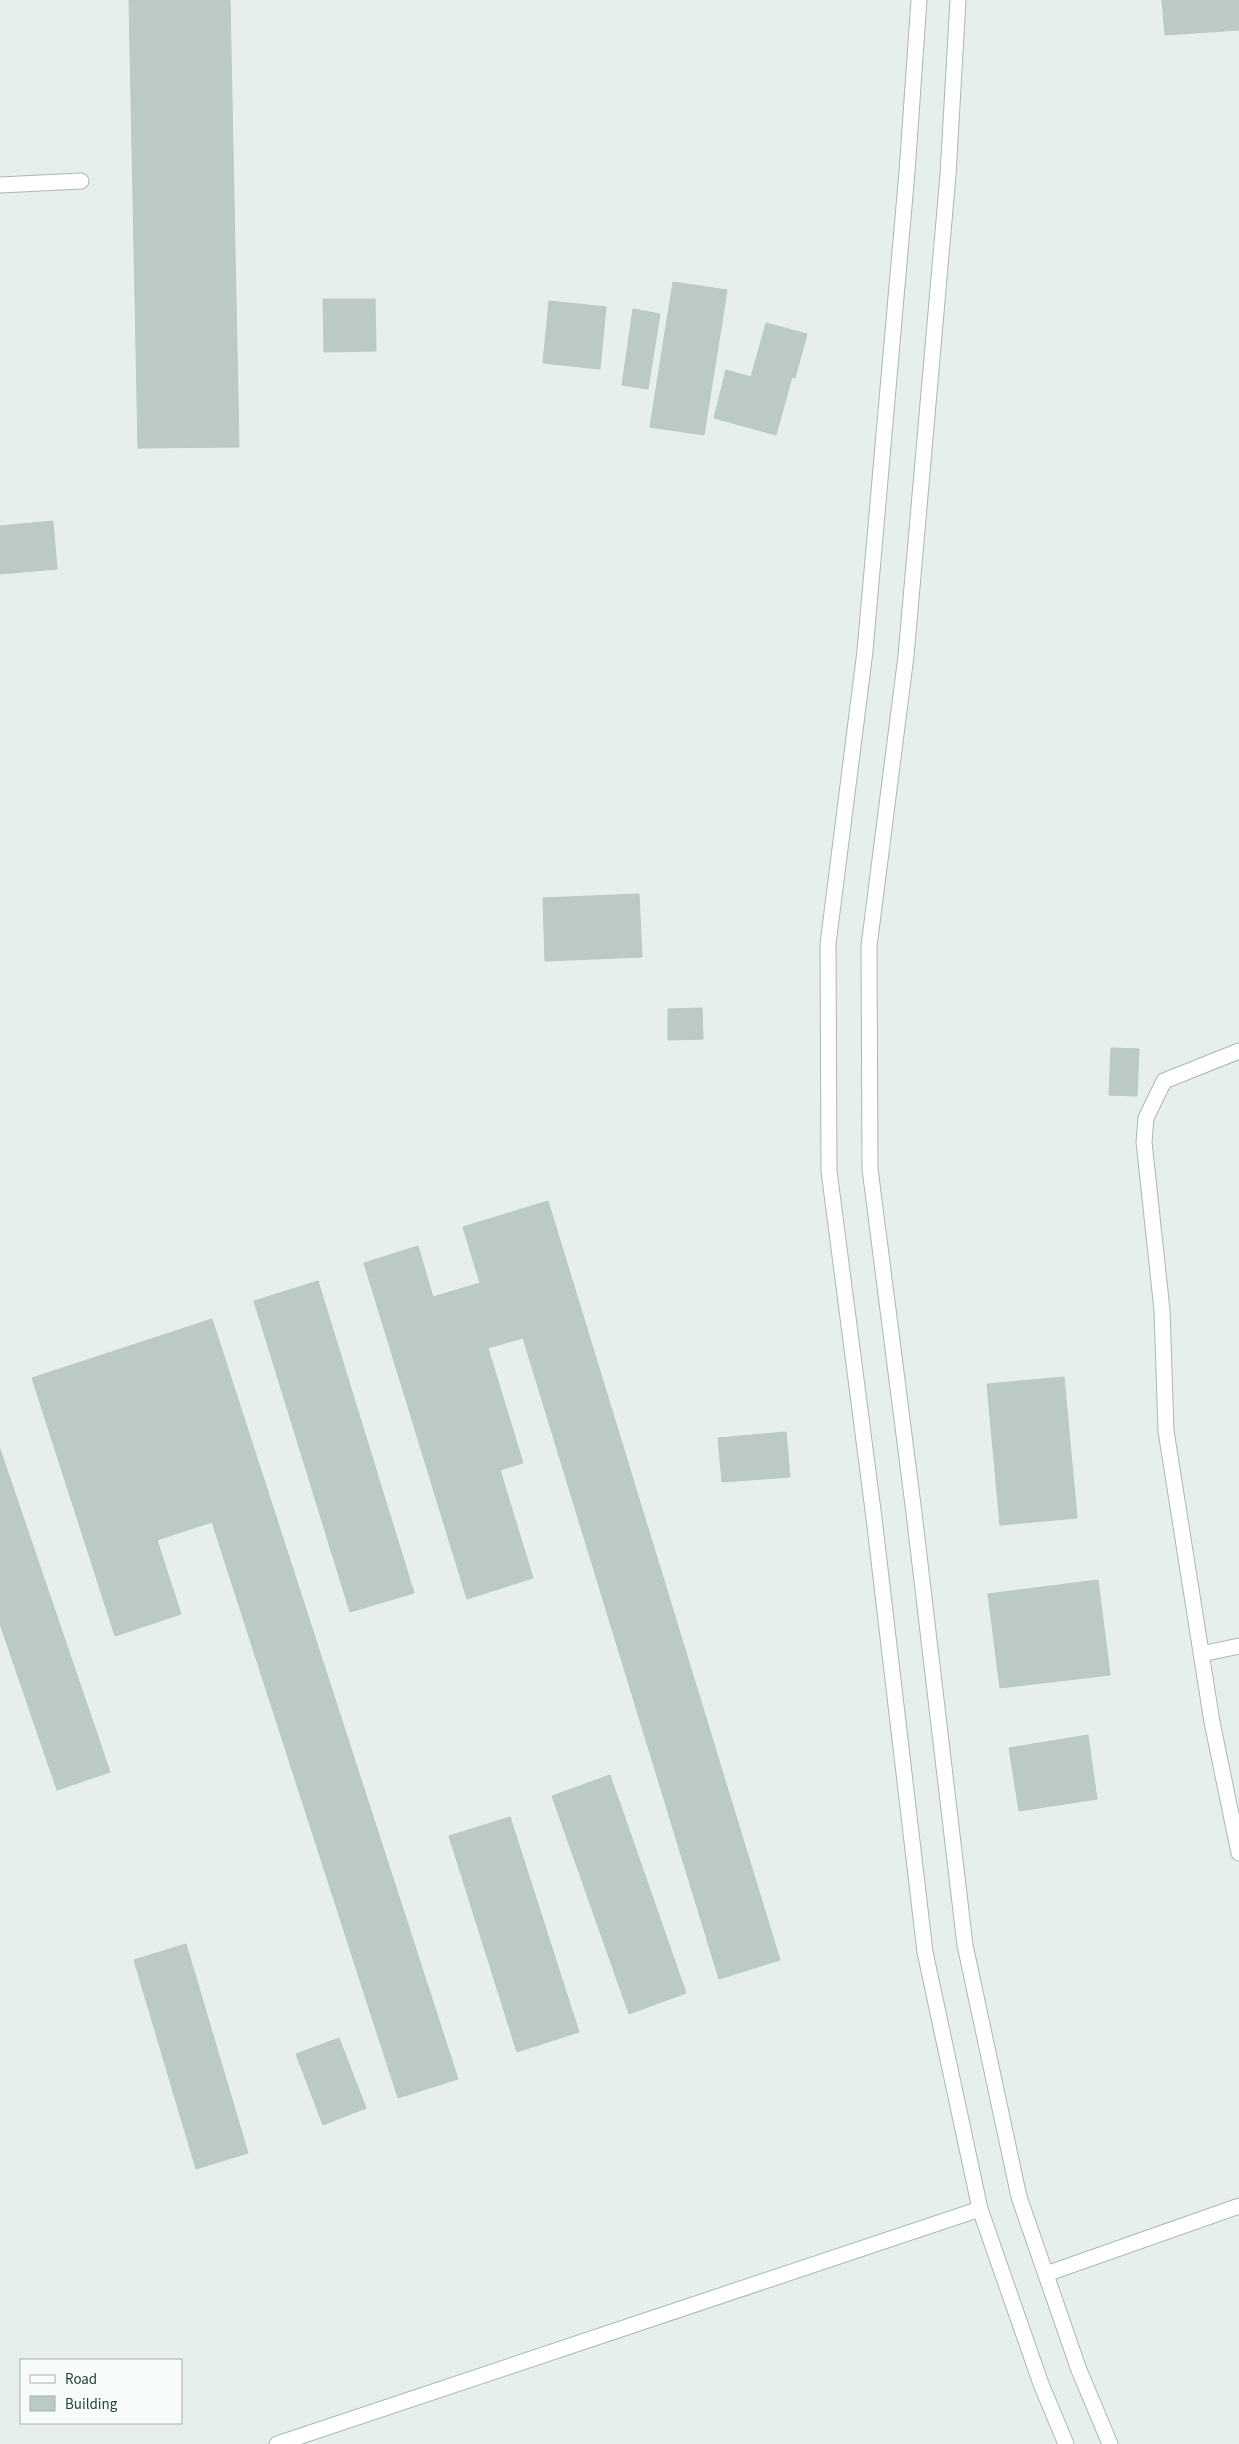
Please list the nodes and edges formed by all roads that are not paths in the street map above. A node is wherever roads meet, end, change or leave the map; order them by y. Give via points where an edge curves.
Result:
1 (919, 0) edge
2 (958, 0) edge
3 (81, 181) dead end
4 (0, 185) edge
5 (1239, 1051) edge
6 (1239, 1646) edge
7 (1201, 1654) junction
8 (1239, 1853) edge
9 (1239, 2206) edge
10 (980, 2209) junction
11 (1046, 2274) junction
12 (277, 2444) edge
13 (1066, 2444) edge
14 (1110, 2444) edge

1 - 10 street via 907,182 865,651 828,944 830,1171 924,1952
2 - 11 street via 948,175 906,656 869,946 870,1169 965,1945 1019,2197
3 - 4 street
5 - 7 street via 1164,1081 1146,1118 1144,1142 1162,1310 1166,1431
6 - 7 street
7 - 8 street
9 - 11 street
10 - 12 street
10 - 13 street via 1041,2384
11 - 14 street via 1079,2370

